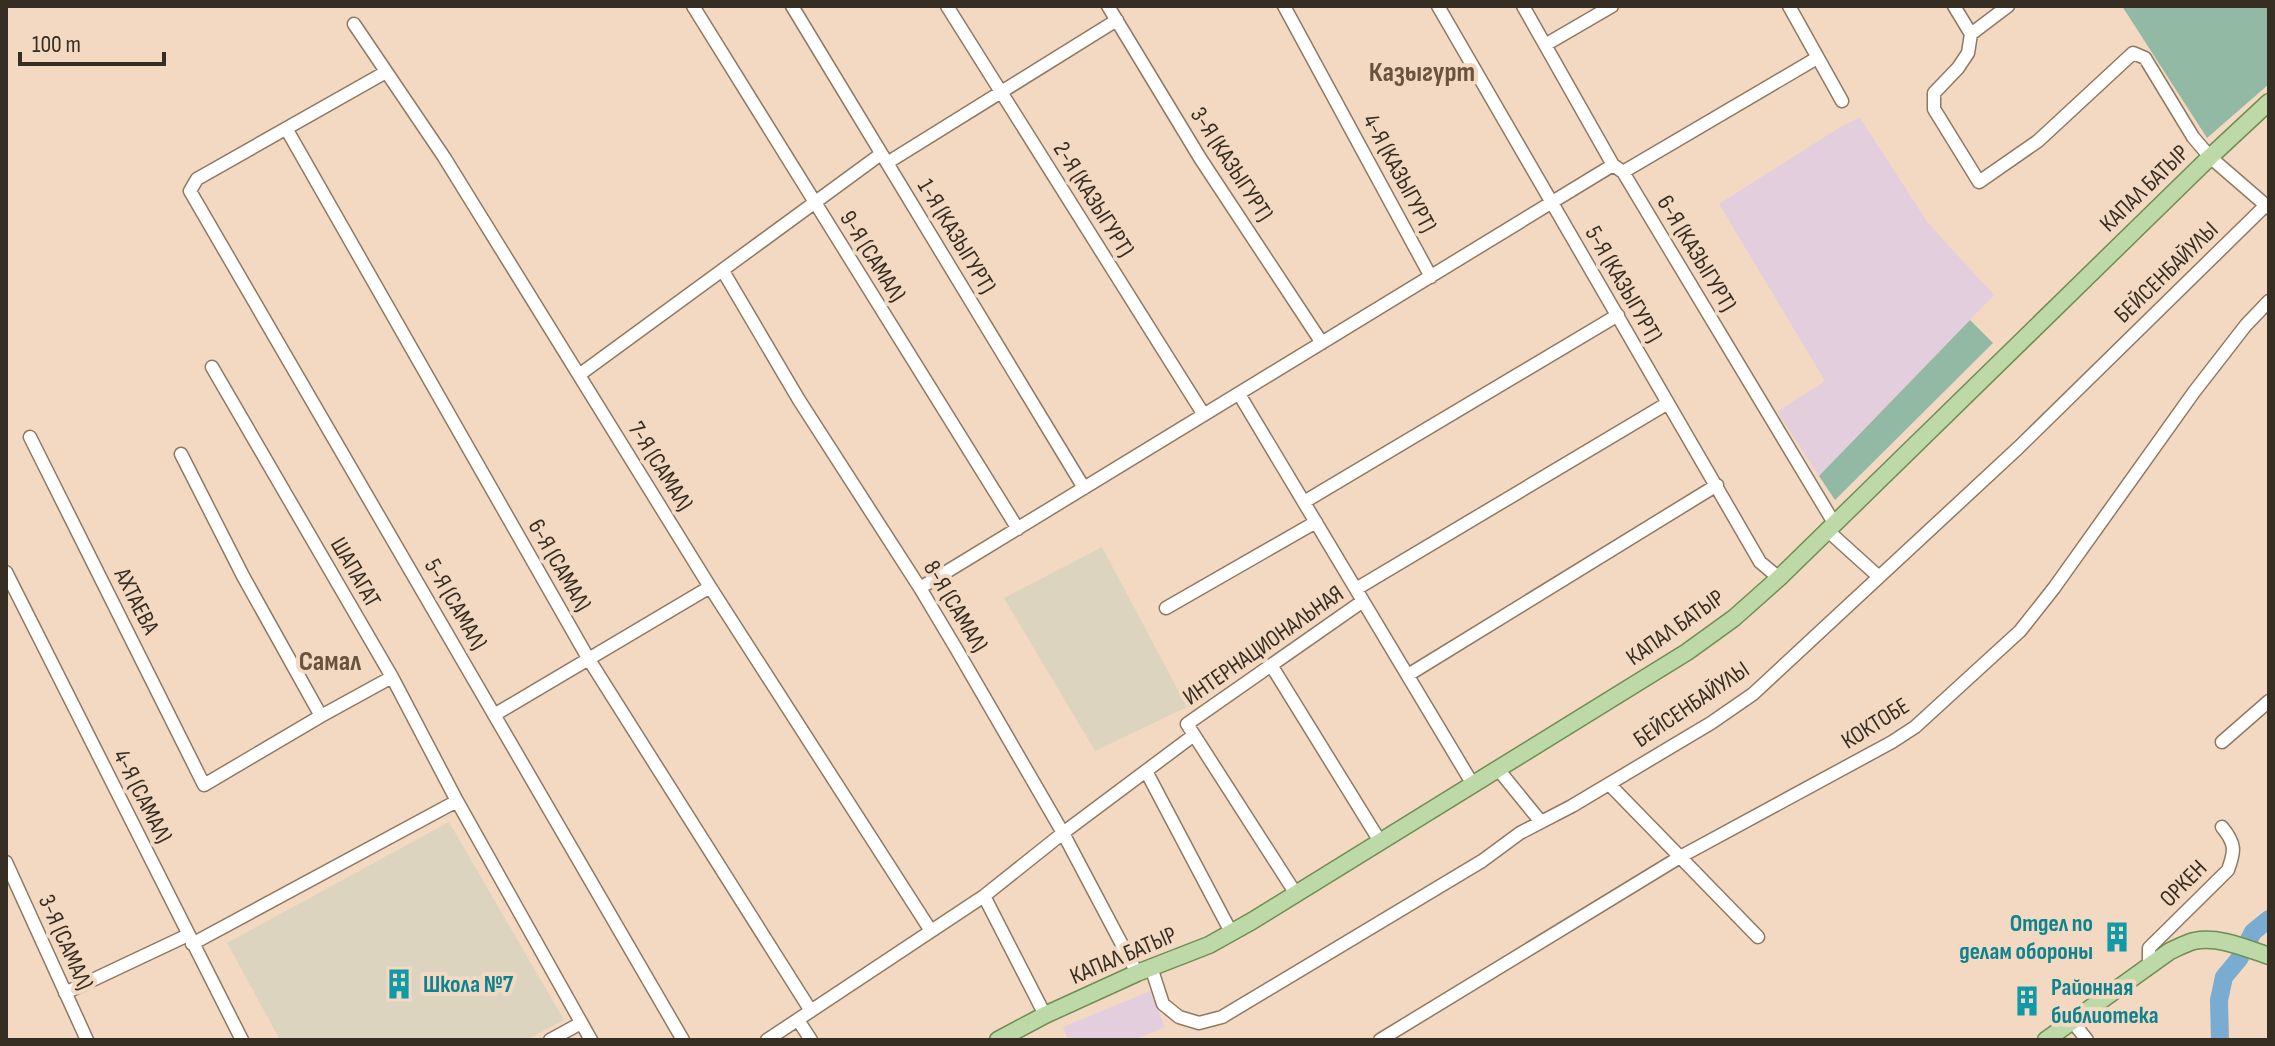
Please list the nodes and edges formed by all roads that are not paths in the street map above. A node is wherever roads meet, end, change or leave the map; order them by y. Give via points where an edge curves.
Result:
1 (693, 6) edge
2 (792, 6) edge
3 (947, 6) edge
4 (1108, 6) edge
5 (1284, 6) edge
6 (1438, 6) edge
7 (1523, 6) edge
8 (1612, 6) edge
9 (1789, 6) edge
10 (1954, 6) edge
11 (2008, 6) edge
12 (1117, 20) junction
13 (354, 24) dead end
14 (1971, 34) junction
15 (1545, 45) junction
16 (1817, 58) junction
17 (386, 72) junction
18 (1001, 91) junction
19 (1842, 101) dead end
20 (2269, 102) edge
21 (287, 130) junction
22 (2210, 157) junction
23 (884, 158) junction
24 (1618, 169) junction
25 (814, 203) junction
26 (1552, 203) junction
27 (2267, 207) edge
28 (723, 271) junction
29 (1431, 277) junction
30 (2269, 301) edge
31 (1618, 315) junction
32 (1322, 343) junction
33 (212, 367) dead end
34 (579, 375) junction
35 (1239, 394) junction
36 (1668, 403) junction
37 (1204, 415) junction
38 (30, 437) dead end
39 (181, 454) dead end
40 (1717, 485) junction
41 (1084, 488) junction
42 (1304, 502) junction
43 (1316, 522) junction
44 (1830, 526) junction
45 (1018, 529) junction
46 (6, 572) edge
47 (1879, 577) junction
48 (1779, 578) junction
49 (710, 587) junction
50 (920, 588) junction
51 (1356, 589) junction
52 (1363, 601) junction
53 (1166, 608) dead end
54 (588, 658) junction
55 (1271, 665) junction
56 (1408, 675) junction
57 (392, 677) junction
58 (2269, 701) edge
59 (494, 715) junction
60 (321, 716) junction
61 (1190, 730) junction
62 (2222, 742) dead end
63 (1497, 768) junction
64 (1146, 771) junction
65 (1472, 783) junction
66 (1609, 784) junction
67 (457, 801) junction
68 (1541, 822) junction
69 (2222, 827) dead end
70 (1063, 833) junction
71 (1381, 843) junction
72 (1680, 857) junction
73 (6, 862) edge
74 (1296, 894) junction
75 (984, 896) junction
76 (931, 931) junction
77 (1231, 932) junction
78 (1758, 937) dead end
79 (190, 939) junction
80 (2262, 953) edge
81 (2149, 966) junction
82 (1144, 970) junction
83 (65, 993) junction
84 (811, 1011) junction
85 (1045, 1015) junction
86 (798, 1020) junction
87 (2072, 1021) junction
88 (581, 1023) junction
89 (1009, 1037) edge
90 (87, 1040) edge
91 (242, 1040) edge
92 (550, 1040) edge
93 (591, 1040) edge
94 (683, 1040) edge
95 (767, 1040) edge
96 (811, 1040) edge
97 (1380, 1040) edge
98 (2046, 1040) edge
99 (2087, 1040) edge

1 - 25 street, 9-Я (САМАЛ)
2 - 23 street, 1-Я (КАЗЫГУРТ)
3 - 18 street, 2-Я (КАЗЫГУРТ)
4 - 12 street, 3-Я (КАЗЫГУРТ)
5 - 29 street, 4-Я (КАЗЫГУРТ)
6 - 26 street, 5-Я (КАЗЫГУРТ)
7 - 15 street, 6-Я (КАЗЫГУРТ)
8 - 15 street
9 - 16 street
10 - 14 street
11 - 14 street
12 - 18 street
12 - 32 street, 3-Я (КАЗЫГУРТ)
13 - 17 street, 7-Я (САМАЛ)
14 - 22 street via 1968,53 1934,93 1934,109 1979,182 2038,141 2133,53 2145,58
15 - 24 street, 6-Я (КАЗЫГУРТ)
16 - 19 street
16 - 24 street
17 - 21 street
17 - 34 street, 7-Я (САМАЛ)
18 - 23 street
18 - 37 street, 2-Я (КАЗЫГУРТ)
20 - 22 main road, КАПАЛ БАТЫР
21 - 54 street, 6-Я (САМАЛ)
21 - 59 street, 5-Я (САМАЛ) via 197,179 190,191
22 - 27 street
22 - 44 main road, КАПАЛ БАТЫР
23 - 25 street
23 - 41 street, 1-Я (КАЗЫГУРТ)
24 - 26 street
24 - 44 street, 6-Я (КАЗЫГУРТ)
25 - 28 street
25 - 45 street, 9-Я (САМАЛ)
26 - 29 street
26 - 31 street, 5-Я (КАЗЫГУРТ)
27 - 47 street, БЕЙСЕНБАЙУЛЫ
28 - 34 street
28 - 50 street, 8-Я (САМАЛ)
29 - 32 street
30 - 72 street, КОКТОБЕ via 2194,392 2020,631 1915,727
31 - 36 street, 5-Я (КАЗЫГУРТ)
31 - 42 street
32 - 35 street
33 - 57 street, ШАПАГАТ
34 - 49 street, 7-Я (САМАЛ)
35 - 37 street
35 - 42 street
36 - 40 street, 5-Я (КАЗЫГУРТ)
36 - 51 street
37 - 41 street
38 - 60 street, АХТАЕВА via 204,785
39 - 60 street
40 - 48 street, 5-Я (КАЗЫГУРТ) via 1760,562
40 - 56 street
41 - 45 street
42 - 43 street
43 - 51 street
43 - 53 street
44 - 47 street, 6-Я (КАЗЫГУРТ)
44 - 48 main road, КАПАЛ БАТЫР
45 - 50 street
46 - 79 street, 4-Я (САМАЛ)
47 - 66 street, БЕЙСЕНБАЙУЛЫ via 1753,694
48 - 63 main road, КАПАЛ БАТЫР via 1687,652
49 - 54 street
49 - 76 street, 7-Я (САМАЛ)
50 - 70 street, 8-Я (САМАЛ)
51 - 52 street
52 - 55 street, ИНТЕРНАЦИОНАЛЬНАЯ
52 - 56 street
54 - 59 street
54 - 84 street, 6-Я (САМАЛ)
55 - 61 street, ИНТЕРНАЦИОНАЛЬНАЯ
55 - 71 street
56 - 65 street
57 - 60 street
57 - 67 street, ШАПАГАТ
58 - 62 street
59 - 94 street, 5-Я (САМАЛ)
61 - 64 street, ИНТЕРНАЦИОНАЛЬНАЯ
61 - 74 street
63 - 65 main road, КАПАЛ БАТЫР
63 - 68 street
64 - 70 street, ИНТЕРНАЦИОНАЛЬНАЯ
64 - 77 street
65 - 71 main road, КАПАЛ БАТЫР
66 - 68 street, БЕЙСЕНБАЙУЛЫ
66 - 72 street
67 - 79 street
67 - 88 street, ШАПАГАТ
68 - 82 street, БЕЙСЕНБАЙУЛЫ via 1222,1017 1199,1023 1179,1017 1163,1004
69 - 81 street, ОРКЕН via 2234,854 2228,870 2149,948
70 - 75 street, ИНТЕРНАЦИОНАЛЬНАЯ
70 - 82 street, 8-Я (САМАЛ)
71 - 74 main road, КАПАЛ БАТЫР
72 - 78 street
72 - 97 street, КОКТОБЕ
73 - 83 street, 3-Я (САМАЛ)
74 - 77 main road, КАПАЛ БАТЫР
75 - 76 street, ИНТЕРНАЦИОНАЛЬНАЯ
75 - 85 street
76 - 84 street, ИНТЕРНАЦИОНАЛЬНАЯ
77 - 82 main road, КАПАЛ БАТЫР
79 - 83 street
79 - 91 street, 4-Я (САМАЛ)
80 - 81 main road via 2211,940 2193,942
81 - 87 main road
82 - 85 main road, КАПАЛ БАТЫР
83 - 90 street, 3-Я (САМАЛ)
84 - 86 street, ИНТЕРНАЦИОНАЛЬНАЯ
85 - 89 main road, КАПАЛ БАТЫР
86 - 95 street, ИНТЕРНАЦИОНАЛЬНАЯ
86 - 96 street
87 - 98 main road
87 - 99 street
88 - 92 street
88 - 93 street, ШАПАГАТ

